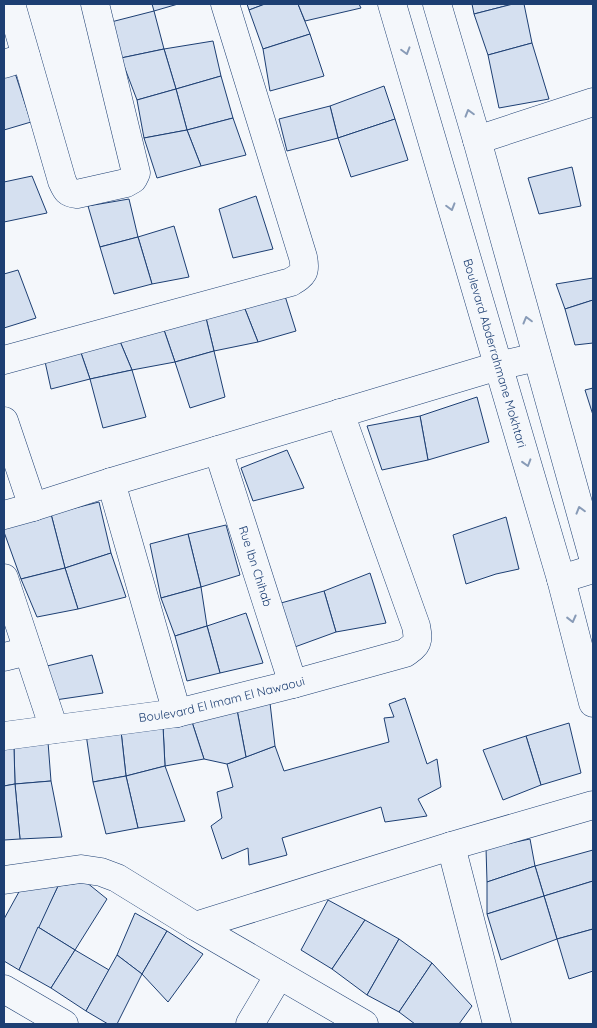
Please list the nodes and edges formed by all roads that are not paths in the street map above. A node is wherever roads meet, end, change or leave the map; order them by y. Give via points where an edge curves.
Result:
1 (11, 4) edge
2 (95, 4) edge
3 (225, 4) edge
4 (392, 4) edge
5 (437, 4) edge
6 (15, 61) edge
7 (593, 102) edge
8 (477, 140) junction
9 (537, 357) junction
10 (4, 360) edge
11 (498, 366) junction
12 (340, 413) junction
13 (4, 421) edge
14 (218, 450) junction
15 (111, 482) junction
16 (33, 507) junction
17 (4, 515) edge
18 (593, 557) edge
19 (593, 569) edge
20 (4, 578) edge
21 (561, 580) junction
22 (16, 654) edge
23 (293, 684) junction
24 (593, 703) edge
25 (177, 713) junction
26 (54, 729) junction
27 (4, 736) edge
28 (593, 805) edge
29 (450, 846) junction
30 (4, 880) edge
31 (195, 926) junction
32 (279, 975) junction
33 (4, 989) edge
34 (64, 1024) edge
35 (250, 1024) edge
36 (364, 1024) edge
37 (498, 1024) edge

1 - 6 street
2 - 6 street via 134,159 136,173 133,179 70,193 62,181
3 - 10 street via 303,257 305,268 301,276 291,282
4 -> 11 street, Boulevard Abderrahmane Mokhtari
8 -> 5 street
7 - 8 street
9 -> 8 street
9 - 11 street
18 -> 9 street
11 - 12 street
11 -> 21 street, Boulevard Abderrahmane Mokhtari
12 - 14 street
12 - 23 street, Boulevard El Imam El Nawaoui via 418,639 415,646 405,653
13 - 16 street
14 - 15 street
14 - 23 street, Rue Ibn Chihab
15 - 16 street
15 - 25 street
16 - 17 street
19 - 21 street
20 - 22 street
21 -> 24 street, Boulevard Abderrahmane Mokhtari
22 - 26 street
23 - 25 street, Boulevard El Imam El Nawaoui
25 - 26 street, Boulevard El Imam El Nawaoui
26 - 27 street, Boulevard El Imam El Nawaoui
28 - 29 street
29 - 31 street
29 - 37 street
30 - 31 street via 81,869 101,872 117,878
31 - 32 street
32 - 35 street
32 - 36 street
33 - 34 street

